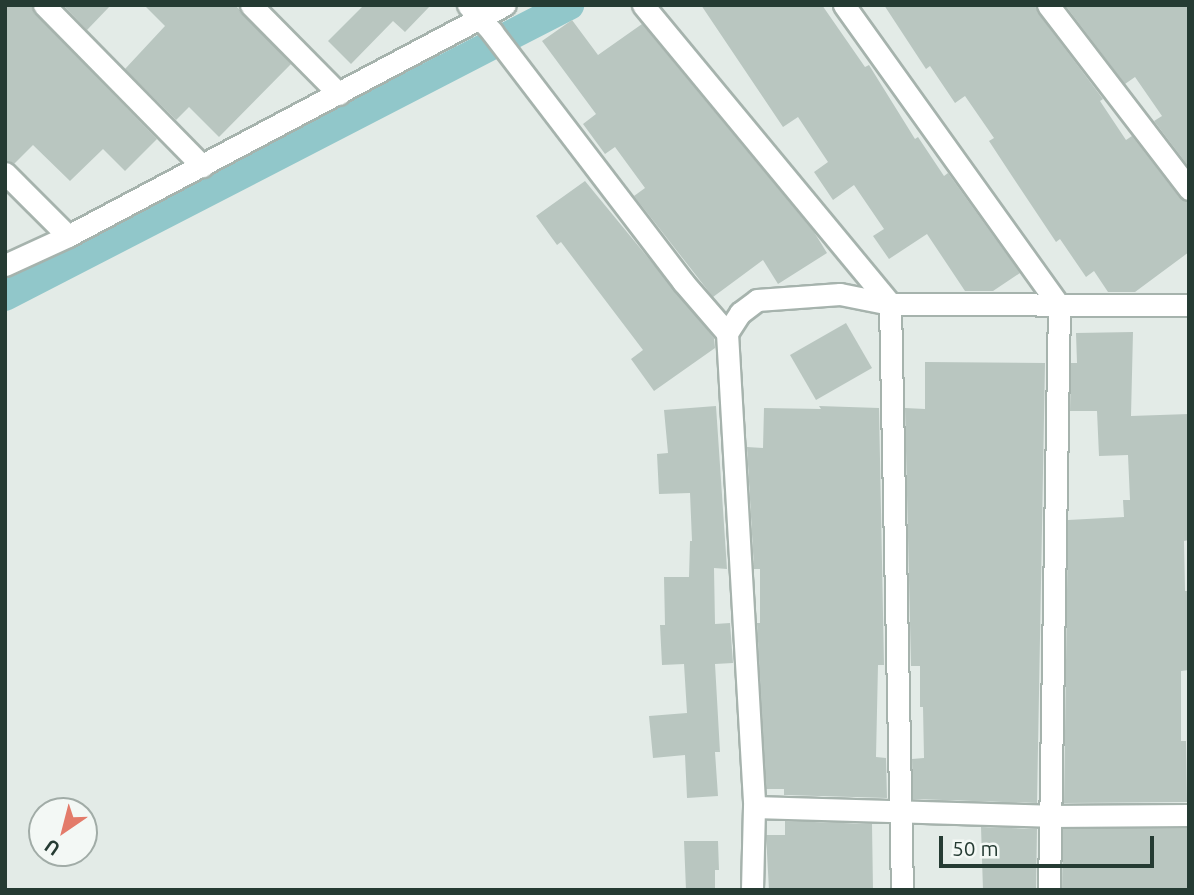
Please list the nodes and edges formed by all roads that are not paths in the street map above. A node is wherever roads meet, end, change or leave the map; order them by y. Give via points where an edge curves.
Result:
1 (44, 5) edge
2 (251, 5) edge
3 (505, 5) edge
4 (643, 5) edge
5 (844, 5) edge
6 (1048, 5) edge
7 (480, 19) edge
8 (339, 94) junction
9 (202, 166) junction
10 (5, 173) edge
11 (1189, 189) edge
12 (68, 236) junction
13 (5, 265) edge
14 (890, 304) junction
15 (1059, 305) junction
16 (1189, 305) edge
17 (727, 333) junction
18 (754, 807) junction
19 (902, 812) junction
20 (1189, 815) edge
21 (1049, 816) junction
22 (752, 890) edge
23 (902, 890) edge
24 (1049, 890) edge

1 - 9 street
2 - 8 street
3 - 7 street
4 - 14 street
5 - 15 street
6 - 11 street
7 - 8 street
7 - 17 street
8 - 9 street
9 - 12 street
10 - 12 street
12 - 13 street
14 - 15 street
14 - 17 street via 841,294 758,300 740,313
14 - 19 street
15 - 16 street
15 - 21 street
17 - 18 street
18 - 19 street
18 - 22 street
19 - 21 street
19 - 23 street
20 - 21 street
21 - 24 street

